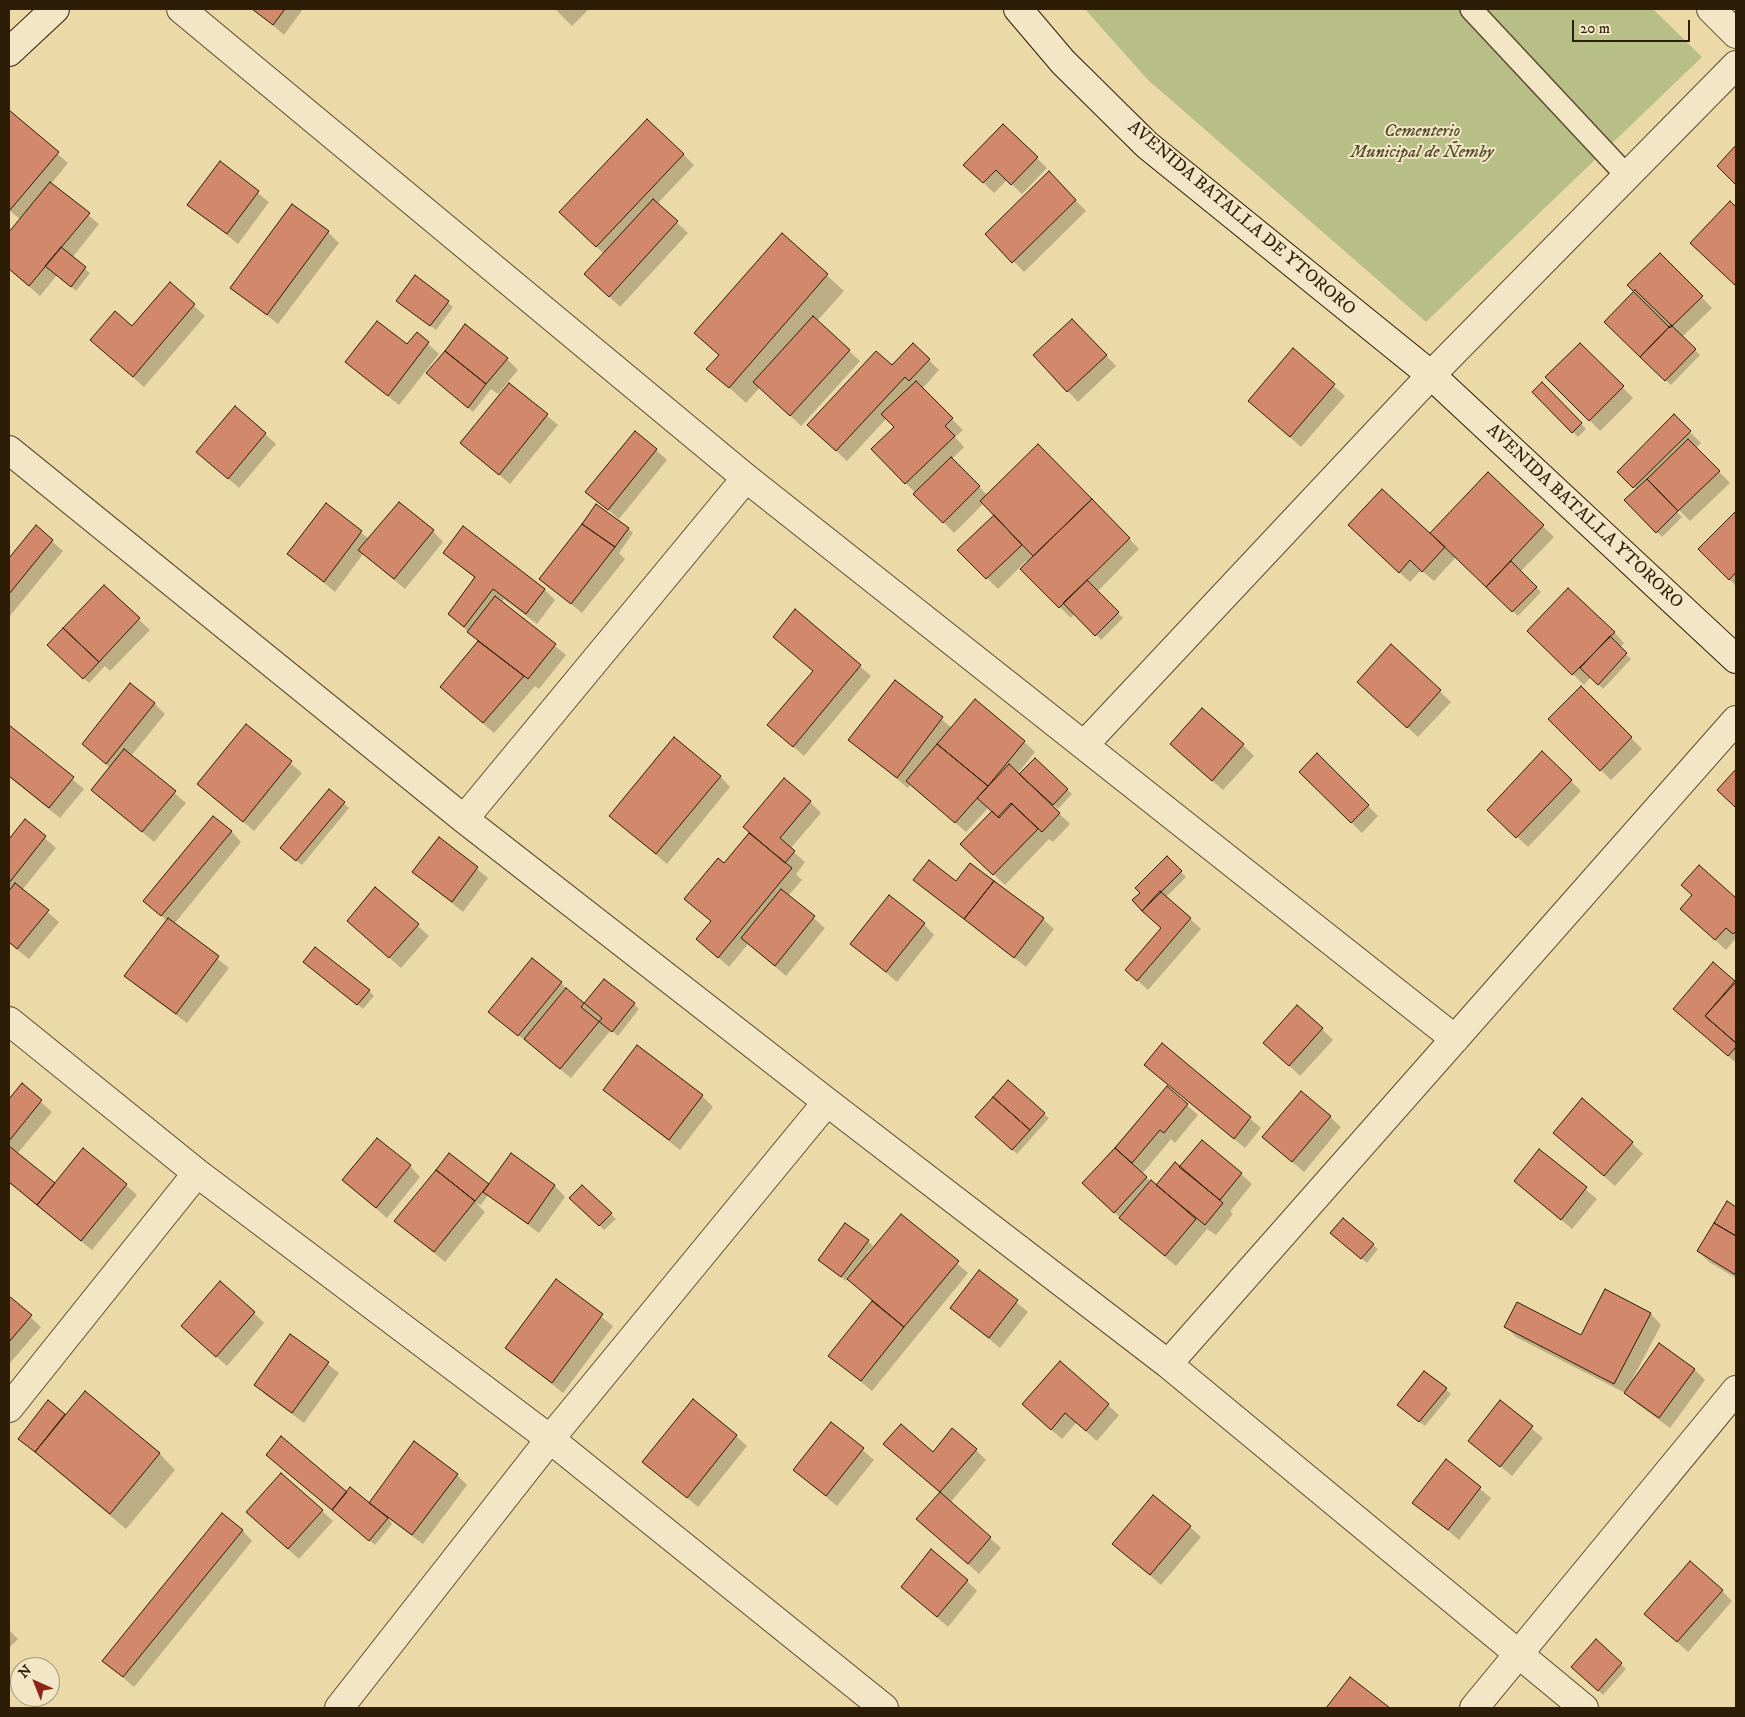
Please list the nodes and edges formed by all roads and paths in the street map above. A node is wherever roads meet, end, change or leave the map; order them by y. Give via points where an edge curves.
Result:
1 (55, 9) edge
2 (181, 9) edge
3 (1018, 9) edge
4 (1471, 9) edge
5 (1711, 9) edge
6 (1736, 34) edge
7 (9, 52) edge
8 (1736, 65) edge
9 (1628, 176) junction
10 (1431, 375) junction
11 (9, 450) edge
12 (746, 478) junction
13 (1736, 659) edge
14 (1736, 720) edge
15 (1084, 745) junction
16 (464, 819) junction
17 (9, 1021) edge
18 (1455, 1039) junction
19 (827, 1102) junction
20 (197, 1173) junction
21 (1168, 1364) junction
22 (1736, 1390) edge
23 (9, 1408) edge
24 (550, 1439) junction
25 (1519, 1654) junction
26 (339, 1708) edge
27 (884, 1708) edge
28 (1474, 1708) edge
29 (1584, 1708) edge

1 - 7 street
2 - 12 street
3 - 10 street, AVENIDA BATALLA DE YTORORO via 1063,62 1147,144
4 - 9 lane
5 - 6 street
8 - 9 street
9 - 10 street
10 - 13 street, AVENIDA BATALLA YTORORO
10 - 15 street
11 - 16 street
12 - 15 street
12 - 16 street
14 - 18 street
15 - 18 street
16 - 19 street
17 - 20 street
18 - 21 street
19 - 21 street
19 - 24 street
20 - 23 street
20 - 24 street
21 - 25 street
22 - 25 street
24 - 26 street
24 - 27 street
25 - 28 street
25 - 29 street

